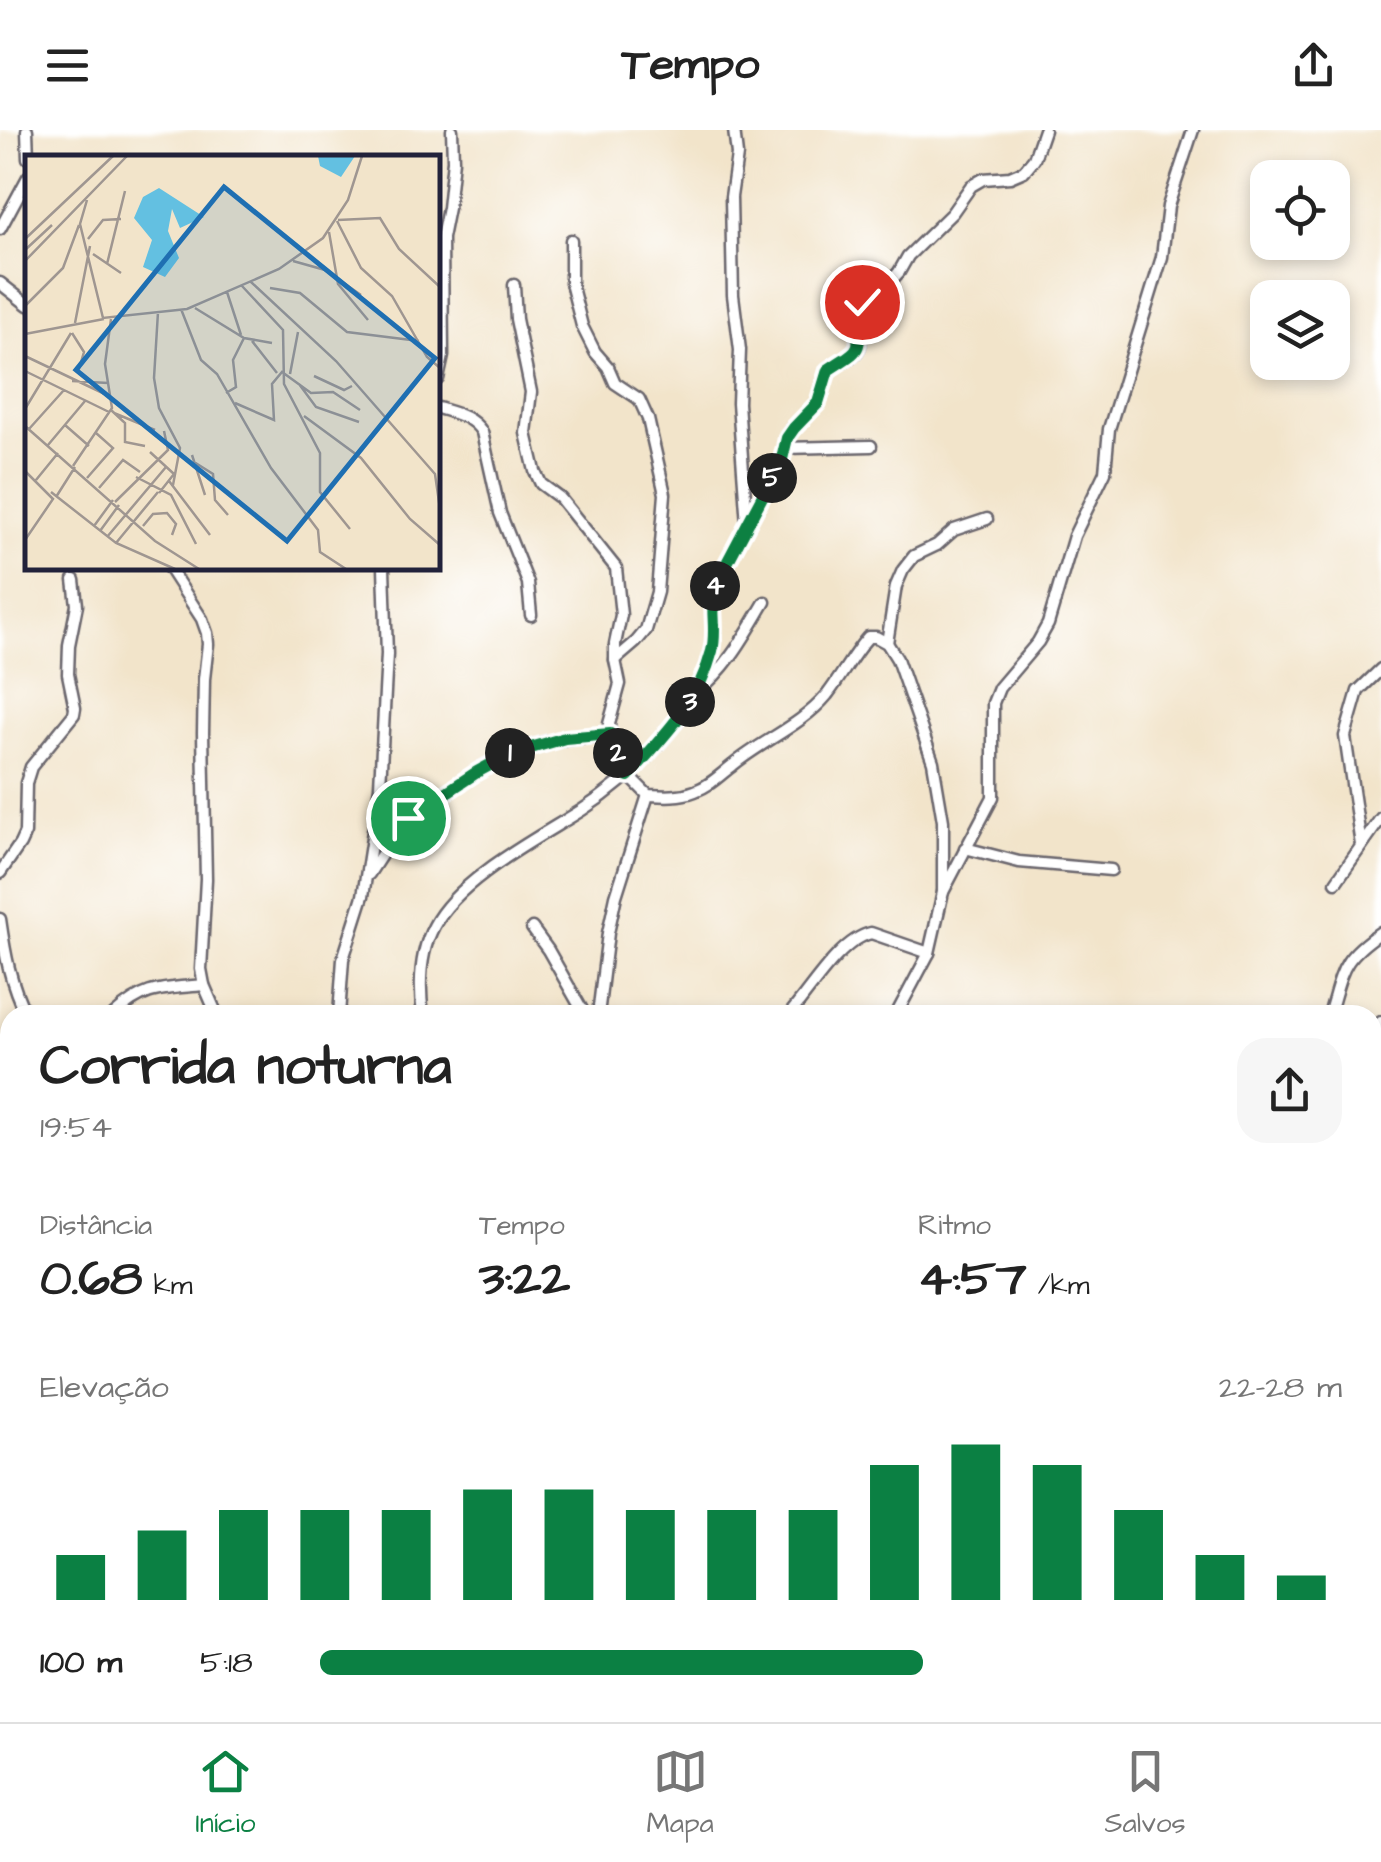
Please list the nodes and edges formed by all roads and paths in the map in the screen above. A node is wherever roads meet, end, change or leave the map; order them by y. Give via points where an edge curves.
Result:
1 (27, 130) edge
2 (452, 130) edge
3 (734, 130) edge
4 (1044, 130) edge
5 (1193, 130) edge
6 (28, 155) edge
7 (25, 182) edge
8 (0, 228) edge
9 (571, 240) dead end
10 (0, 283) edge
11 (514, 284) dead end
12 (25, 303) edge
13 (440, 371) edge
14 (440, 409) edge
15 (871, 446) dead end
16 (784, 448) junction
17 (987, 519) dead end
18 (748, 524) junction
19 (170, 570) edge
20 (384, 570) edge
21 (74, 580) dead end
22 (766, 602) dead end
23 (531, 615) dead end
24 (887, 643) junction
25 (614, 660) junction
26 (1381, 669) edge
27 (696, 694) junction
28 (610, 734) junction
29 (628, 776) junction
30 (648, 795) junction
31 (1381, 818) edge
32 (1361, 846) junction
33 (965, 848) junction
34 (1111, 870) dead end
35 (0, 873) edge
36 (366, 880) junction
37 (1336, 882) dead end
38 (943, 892) junction
39 (0, 920) edge
40 (532, 928) dead end
41 (1381, 932) edge
42 (928, 953) junction
43 (204, 985) junction
44 (21, 1005) edge
45 (127, 1005) edge
46 (213, 1005) edge
47 (340, 1005) edge
48 (421, 1005) edge
49 (580, 1005) edge
50 (599, 1005) edge
51 (796, 1005) edge
52 (901, 1005) edge
53 (1332, 1005) edge

1 - 6 street
2 - 13 street
3 - 18 street via 734,295
4 - 16 street via 1024,171 972,186 891,282 857,307 857,352 828,370 818,403
5 - 33 street via 1109,430 1105,472 1074,536 1048,624 993,703 993,797
7 - 8 street
9 - 25 street via 571,283 582,326 615,383 639,399 665,494 646,630
10 - 12 street
11 - 25 street via 532,392 526,433 534,471 616,568 621,615
14 - 23 street via 464,416 482,432 500,513 528,583
15 - 16 street
16 - 18 street
17 - 24 street via 954,530 914,556 896,586
18 - 27 street via 712,595 712,649
19 - 43 street via 202,620 208,644
20 - 36 street via 385,725
21 - 35 street via 68,674 74,714 27,776 24,833
22 - 27 street via 733,657
24 - 30 street via 868,637 812,711 718,780 672,797
24 - 38 street via 933,762 943,821
25 - 28 street via 620,684
26 - 32 street via 1358,691 1345,736
27 - 29 street
28 - 29 street
28 - 36 street via 547,742 477,772 408,818
29 - 30 street
29 - 48 street via 505,858 446,908 424,958
30 - 50 street via 616,896
31 - 32 street
32 - 37 street
33 - 34 street via 1019,862
33 - 38 street
36 - 47 street via 343,959
38 - 42 street
39 - 44 street
40 - 49 street
41 - 53 street via 1349,958
42 - 51 street via 865,934 835,957
42 - 52 street
43 - 45 street via 156,989
43 - 46 street

